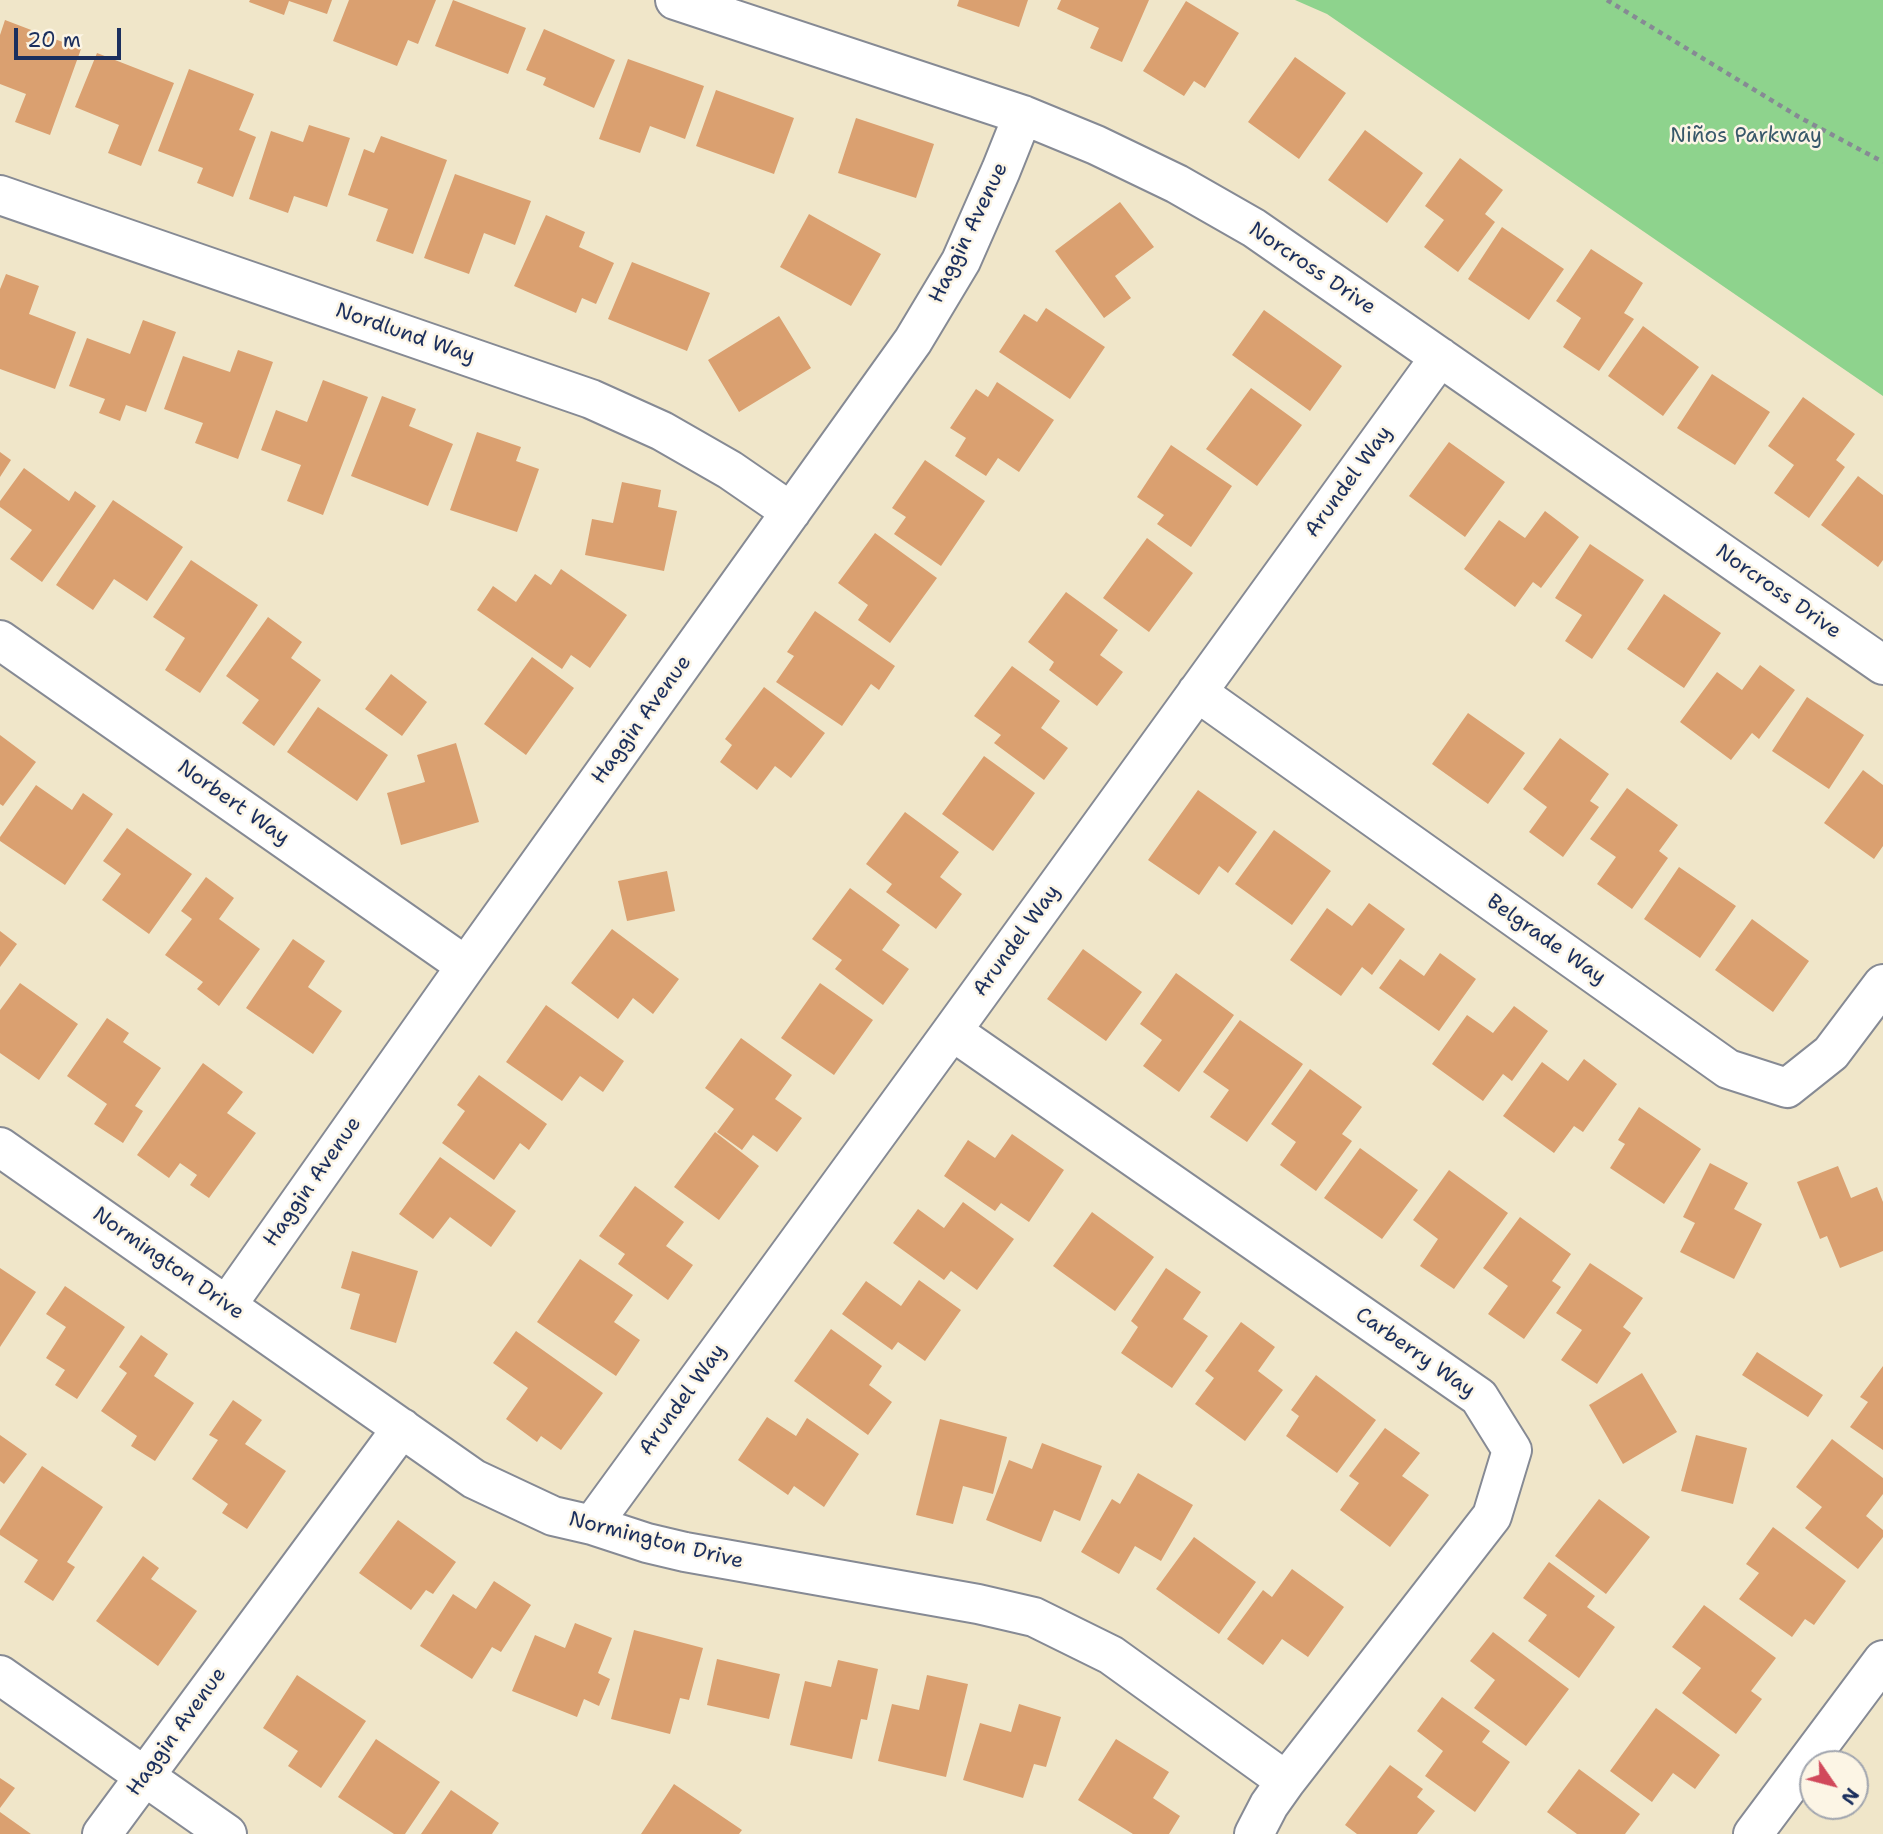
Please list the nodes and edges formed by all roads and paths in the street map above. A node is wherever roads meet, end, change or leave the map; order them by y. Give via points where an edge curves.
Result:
1 (675, 0) edge
2 (1607, 0) edge
3 (1023, 116) junction
4 (1883, 162) edge
5 (0, 195) edge
6 (1440, 357) junction
7 (791, 512) junction
8 (0, 640) edge
9 (1883, 666) edge
10 (1198, 692) junction
11 (466, 966) junction
12 (1883, 984) edge
13 (952, 1031) junction
14 (0, 1147) edge
15 (227, 1305) junction
16 (402, 1429) junction
17 (592, 1525) junction
18 (1883, 1660) edge
19 (0, 1675) edge
20 (144, 1776) junction
21 (1286, 1781) junction
22 (102, 1834) edge
23 (227, 1834) edge
24 (1254, 1834) edge
25 (1753, 1834) edge

1 - 3 street, Norcross Drive
2 - 4 path via 1799,117
3 - 6 street, Norcross Drive via 1165,178 1254,228
3 - 7 street, Haggin Avenue via 961,261 913,341
5 - 7 street, Nordlund Way via 592,399 662,431
6 - 9 street, Norcross Drive
6 - 10 street, Arundel Way
7 - 11 street, Haggin Avenue
8 - 11 street, Norbert Way
10 - 12 street, Belgrade Way via 1728,1069 1787,1088 1831,1053
10 - 13 street, Arundel Way
11 - 15 street, Haggin Avenue
13 - 17 street, Arundel Way
13 - 21 street, Carberry Way via 1479,1397 1512,1450 1492,1516
14 - 15 street, Normington Drive
15 - 16 street, Normington Drive
16 - 17 street, Normington Drive via 474,1479 553,1516
16 - 20 street, Haggin Avenue
17 - 21 street, Normington Drive via 685,1552 1034,1617 1111,1655
18 - 25 street
19 - 20 street
20 - 22 street, Haggin Avenue
20 - 23 street
21 - 24 street, Carberry Way

